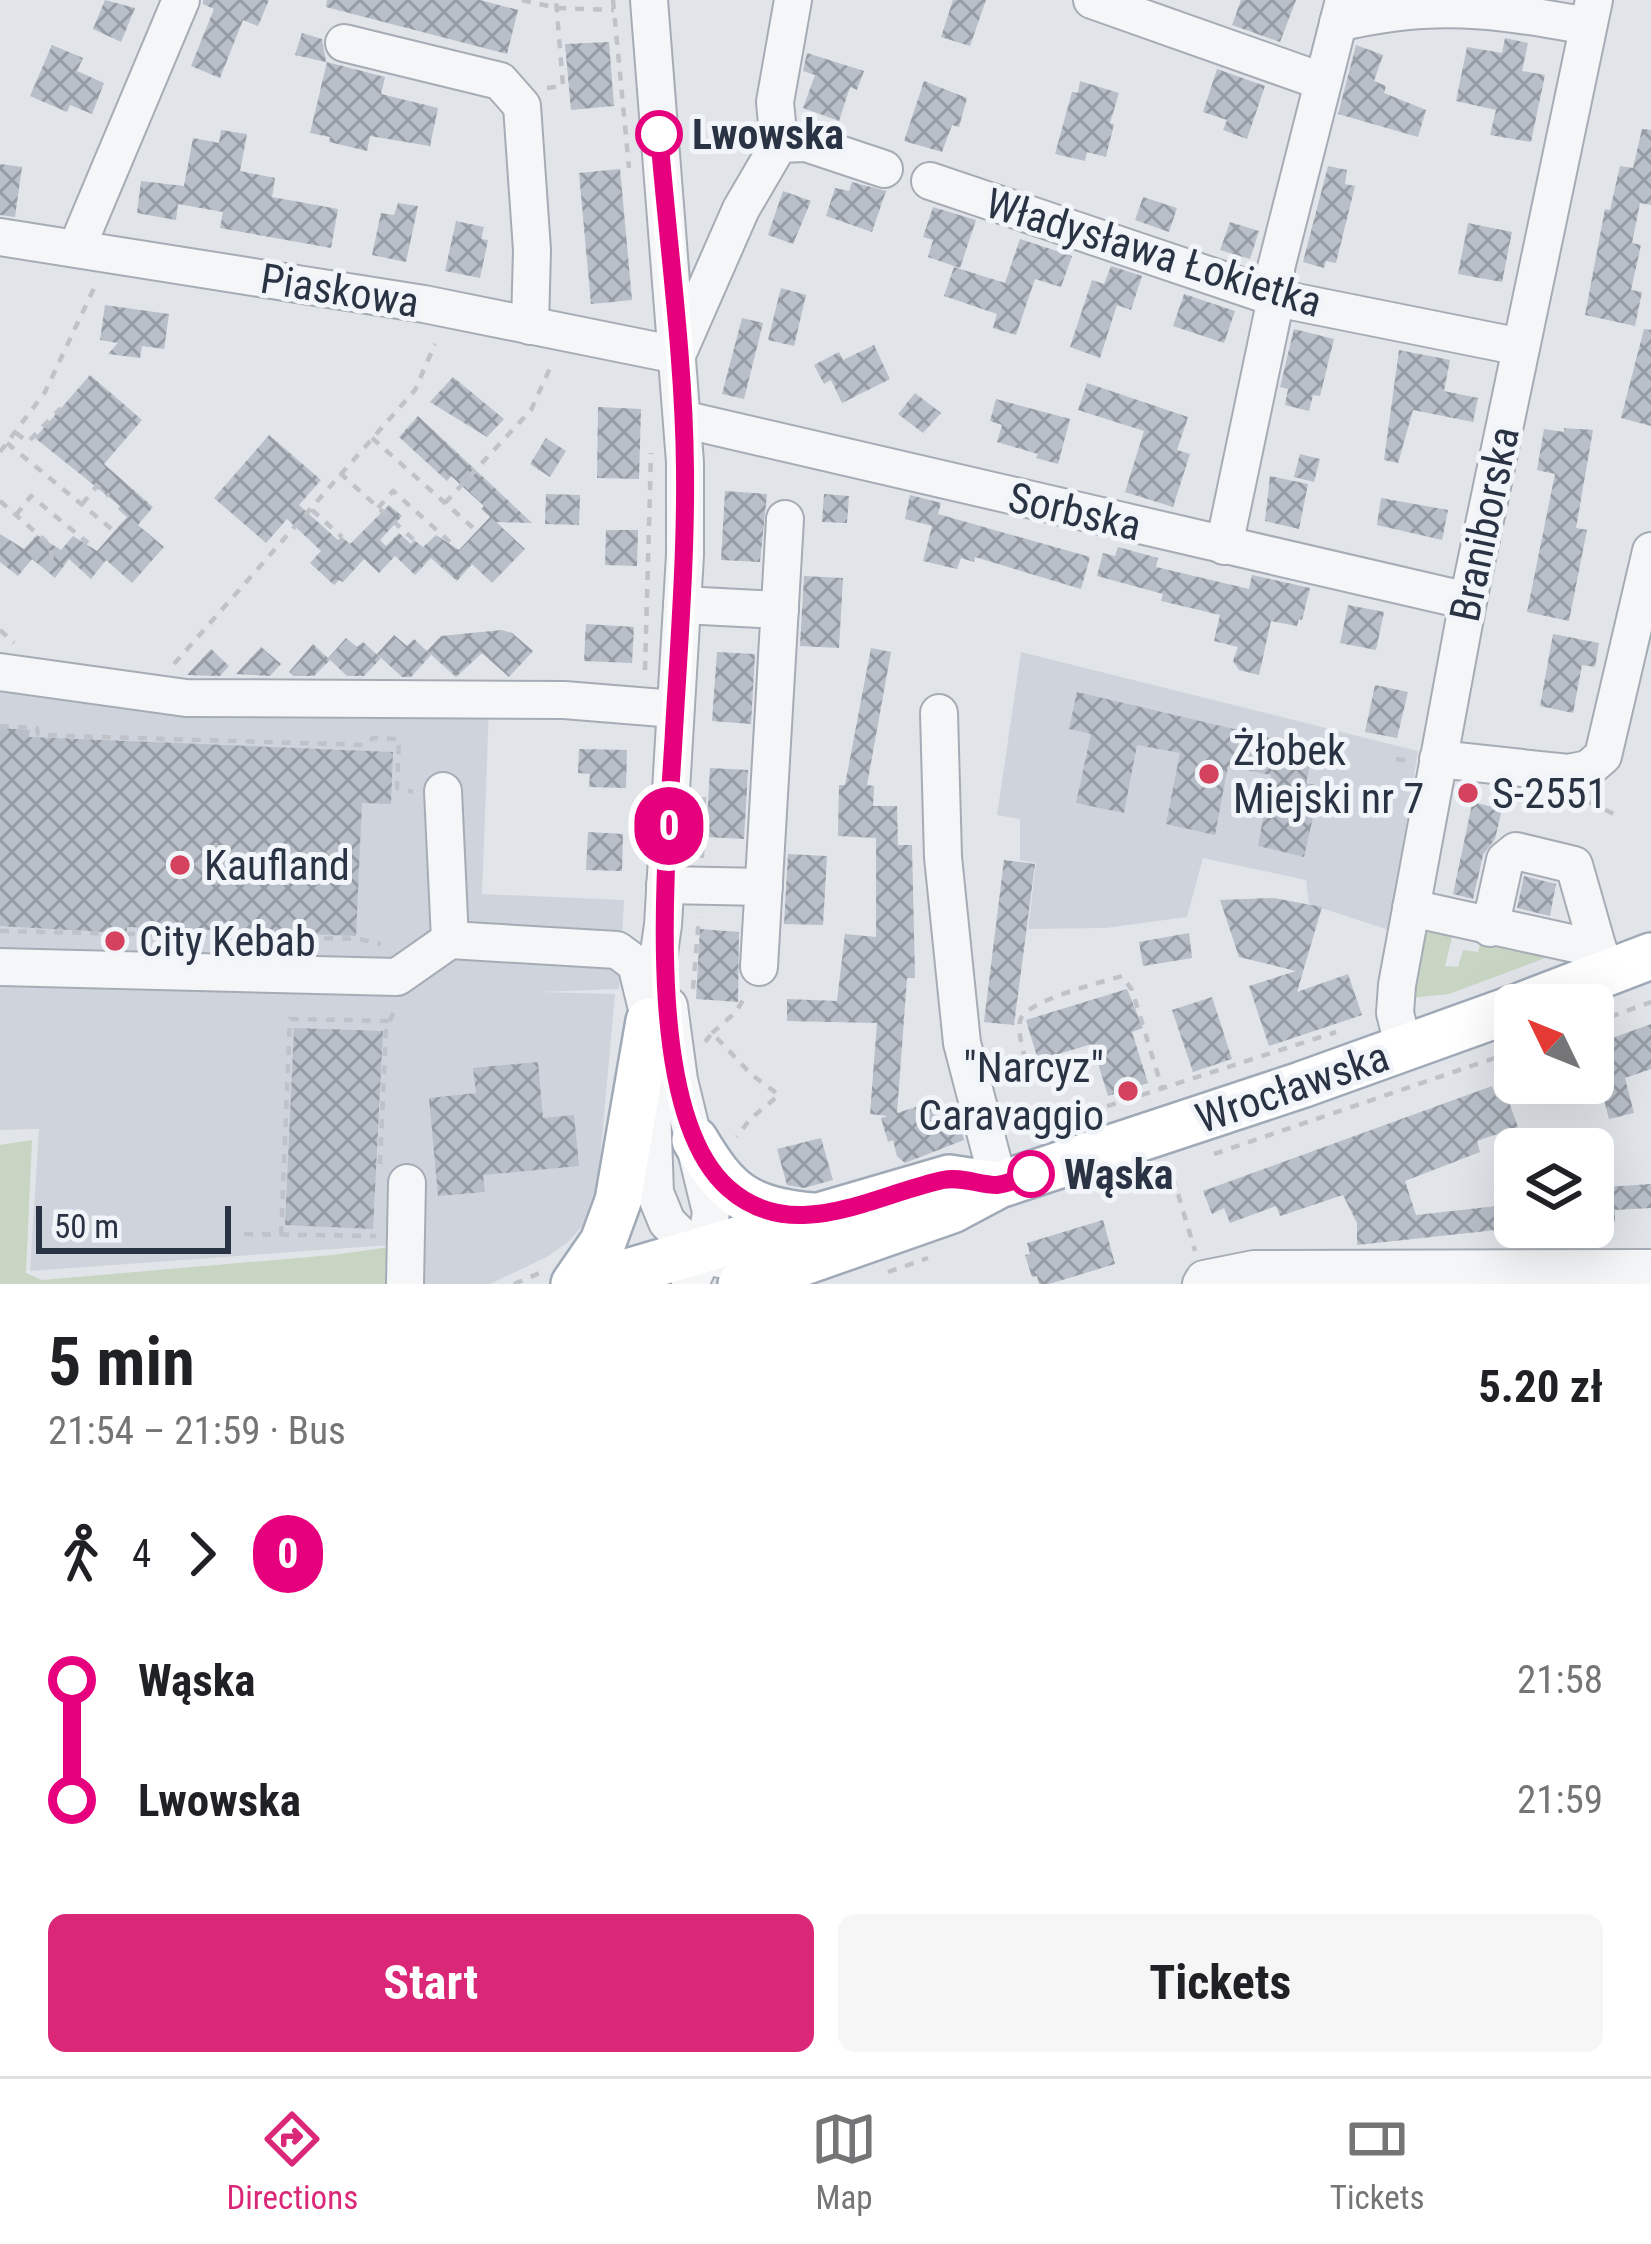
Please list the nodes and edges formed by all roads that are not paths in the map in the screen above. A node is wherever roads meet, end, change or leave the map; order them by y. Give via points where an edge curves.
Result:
1 (181, 0) edge
2 (793, 0) edge
3 (1092, 0) edge
4 (631, 5) edge
5 (1341, 12) edge
6 (1591, 13) edge
7 (344, 43) dead end
8 (1321, 81) junction
9 (779, 144) junction
10 (884, 169) dead end
11 (930, 181) dead end
12 (0, 238) edge
13 (77, 247) junction
14 (1276, 298) junction
15 (530, 326) junction
16 (1521, 347) junction
17 (677, 355) junction
18 (682, 419) junction
19 (785, 519) dead end
20 (1224, 546) junction
21 (1651, 551) edge
22 (1468, 601) junction
23 (682, 605) junction
24 (780, 610) junction
25 (0, 672) edge
26 (659, 708) junction
27 (939, 713) dead end
28 (1438, 759) junction
29 (443, 795) road end
30 (764, 887) junction
31 (673, 900) junction
32 (1411, 908) junction
33 (1490, 928) junction
34 (450, 940) junction
35 (617, 950) junction
36 (1619, 960) edge
37 (0, 967) edge
38 (759, 967) road end
39 (1567, 984) edge
40 (1494, 1011) edge
41 (649, 1021) junction
42 (1400, 1031) junction
43 (714, 1142) junction
44 (393, 1175) road end
45 (999, 1185) junction
46 (821, 1216) junction
47 (698, 1268) edge
48 (1651, 1268) edge
49 (770, 1277) edge
50 (1202, 1277) edge
51 (405, 1284) edge
52 (574, 1284) edge
53 (586, 1284) edge

1 - 13 street
2 - 9 street via 776,102
3 - 8 street
4 - 17 street
5 - 6 street via 1453,6
5 - 8 street
6 - 16 street, Braniborska
7 - 15 street via 500,81 522,106
8 - 14 street via 1276,268
9 - 10 street via 806,142
9 - 17 street
11 - 14 street, Władysława Łokietka
12 - 13 street, Piaskowa
13 - 15 street, Piaskowa
14 - 16 street, Władysława Łokietka
14 - 20 street
15 - 17 street, Piaskowa
16 - 22 street, Braniborska
17 - 18 street
18 - 20 street, Sorbska
18 - 23 street
19 - 24 street
20 - 22 street, Sorbska
21 - 28 street via 1604,756 1568,773
22 - 28 street, Braniborska
23 - 24 street
23 - 26 street
24 - 30 street
25 - 26 street via 186,698
26 - 31 street
27 - 45 street via 962,1042
28 - 32 street, Braniborska
29 - 34 street
30 - 31 street
30 - 38 street
31 - 35 street
31 - 41 street
31 - 43 street via 679,1080
32 - 33 street
32 - 42 street, Braniborska
33 - 36 street
33 - 36 street via 1504,860 1516,851 1574,865
34 - 35 street
34 - 37 street via 397,977
35 - 41 street via 636,964
36 - 39 main road, Wrocławska
40 - 42 main road, Wrocławska
41 - 47 street via 655,1193
41 - 52 main road via 618,1201 604,1242
42 - 45 main road, Wrocławska
43 - 46 main road via 716,1176 752,1204
43 - 47 street
44 - 51 street
45 - 46 main road, Wrocławska via 949,1178
45 - 49 main road, Wrocławska
46 - 47 main road, Wrocławska
47 - 49 street, Wrocławska via 723,1261
47 - 53 main road, Wrocławska
48 - 50 street via 1254,1269

